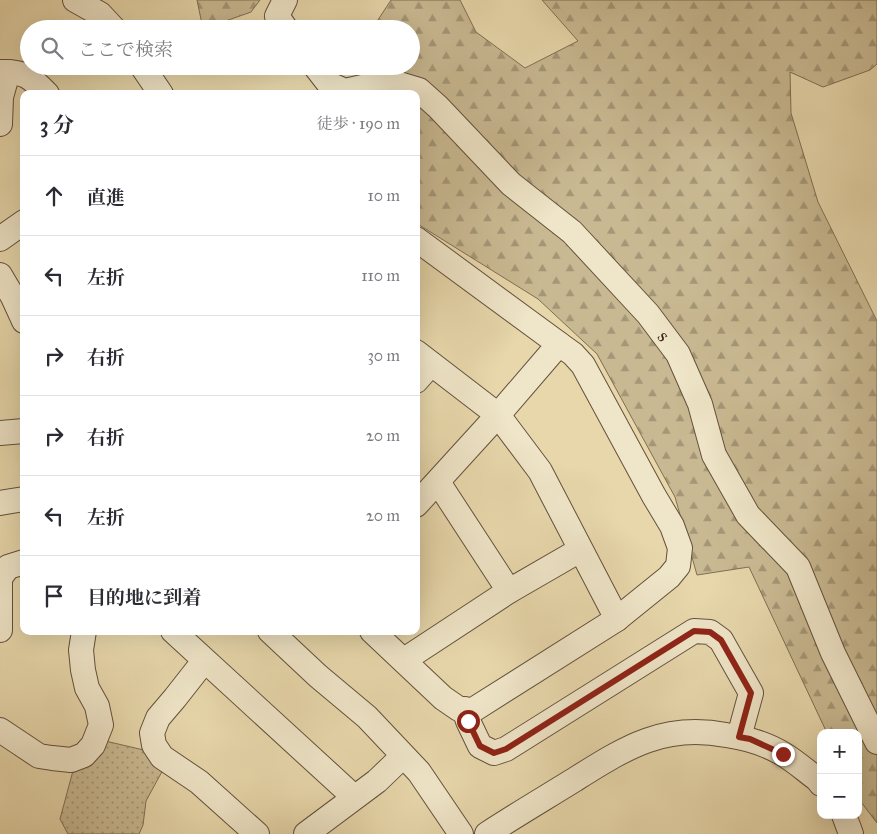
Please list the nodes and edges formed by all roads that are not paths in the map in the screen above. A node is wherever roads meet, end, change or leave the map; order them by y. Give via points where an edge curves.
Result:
1 (75, 0) edge
2 (285, 0) edge
3 (110, 14) edge
4 (280, 20) edge
5 (4, 72) edge
6 (20, 75) edge
7 (20, 75) edge
8 (148, 75) edge
9 (322, 75) edge
10 (43, 90) edge
11 (158, 90) edge
12 (343, 90) edge
13 (349, 90) edge
14 (419, 90) edge
15 (420, 91) edge
16 (0, 124) edge
17 (20, 225) edge
18 (0, 239) edge
19 (420, 242) edge
20 (0, 275) edge
21 (20, 312) edge
22 (559, 344) junction
23 (421, 365) edge
24 (498, 415) junction
25 (20, 431) edge
26 (0, 433) edge
27 (438, 482) junction
28 (20, 500) edge
29 (420, 500) edge
30 (0, 503) edge
31 (580, 550) junction
32 (20, 563) edge
33 (509, 592) junction
34 (616, 619) junction
35 (0, 630) edge
36 (83, 635) edge
37 (177, 635) edge
38 (376, 635) edge
39 (285, 636) edge
40 (404, 660) junction
41 (204, 661) junction
42 (464, 709) junction
43 (0, 730) edge
44 (739, 737) junction
45 (877, 742) edge
46 (403, 756) junction
47 (817, 779) edge
48 (354, 797) junction
49 (845, 819) edge
50 (258, 834) edge
51 (306, 834) edge
52 (461, 834) edge
53 (487, 834) edge
54 (851, 834) edge

1 - 3 street
2 - 4 street via 277,16
5 - 6 street
5 - 16 street
7 - 10 street via 31,77
8 - 11 street
9 - 12 street, s via 329,84
13 - 14 street, s via 389,81
15 - 45 street, s via 511,184 572,232 648,314 678,354 700,404 714,455 748,515 798,567 833,653
17 - 18 street
19 - 22 street
20 - 21 street
22 - 24 street
22 - 34 street via 573,354 592,380 672,526 680,548 678,566 670,577
23 - 24 street
24 - 27 street
24 - 31 street via 540,472
25 - 26 street
27 - 29 street
27 - 33 street
28 - 30 street
31 - 33 street
31 - 34 street
32 - 35 street via 8,567 0,578
33 - 40 street
34 - 42 street via 485,703 473,710
36 - 43 street via 83,670 101,725 93,745 84,755 71,760 39,756
37 - 41 street
38 - 40 street
39 - 46 street via 318,676 367,717
40 - 42 street via 444,698
41 - 48 street
41 - 50 street via 158,718 152,733 154,745 162,757 199,782
42 - 44 street via 480,746 494,753 506,749 694,631 710,632 721,640 751,693
44 - 47 street via 783,754
44 - 53 street via 686,731 635,745
46 - 48 street
46 - 52 street
48 - 51 street
49 - 54 street

